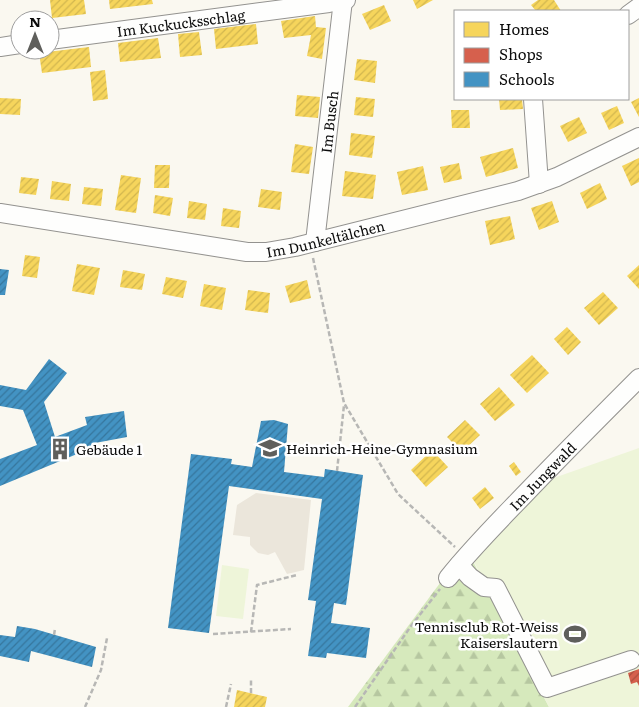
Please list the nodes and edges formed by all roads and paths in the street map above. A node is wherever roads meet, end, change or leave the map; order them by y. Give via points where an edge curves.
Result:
1 (344, 0) edge
2 (60, 39) edge
3 (533, 100) edge
4 (639, 137) edge
5 (539, 184) junction
6 (0, 213) edge
7 (315, 242) junction
8 (639, 378) edge
9 (344, 403) junction
10 (337, 471) dead end
11 (454, 545) dead end
12 (453, 571) junction
13 (297, 575) dead end
14 (55, 629) dead end
15 (291, 629) dead end
16 (251, 632) junction
17 (213, 634) dead end
18 (54, 635) dead end
19 (107, 638) dead end
20 (631, 660) dead end
21 (252, 679) dead end
22 (231, 684) dead end
23 (251, 693) dead end
24 (85, 707) edge
25 (226, 707) edge
26 (355, 707) edge

1 - 2 street, Im Kuckucksschlag
1 - 7 street, Im Busch
3 - 5 street
4 - 5 street, Im Dunkeltälchen
5 - 7 street, Im Dunkeltälchen
6 - 7 street, Im Dunkeltälchen via 247,252 266,252
7 - 9 path via 311,250
8 - 12 street, Im Jungwald
9 - 10 path
9 - 11 path via 398,494
12 - 20 street via 484,587 496,588 547,688
12 - 26 path
13 - 16 path via 257,585
14 - 18 path
15 - 16 path
16 - 17 path
19 - 24 path via 100,670
21 - 23 path
22 - 25 path

